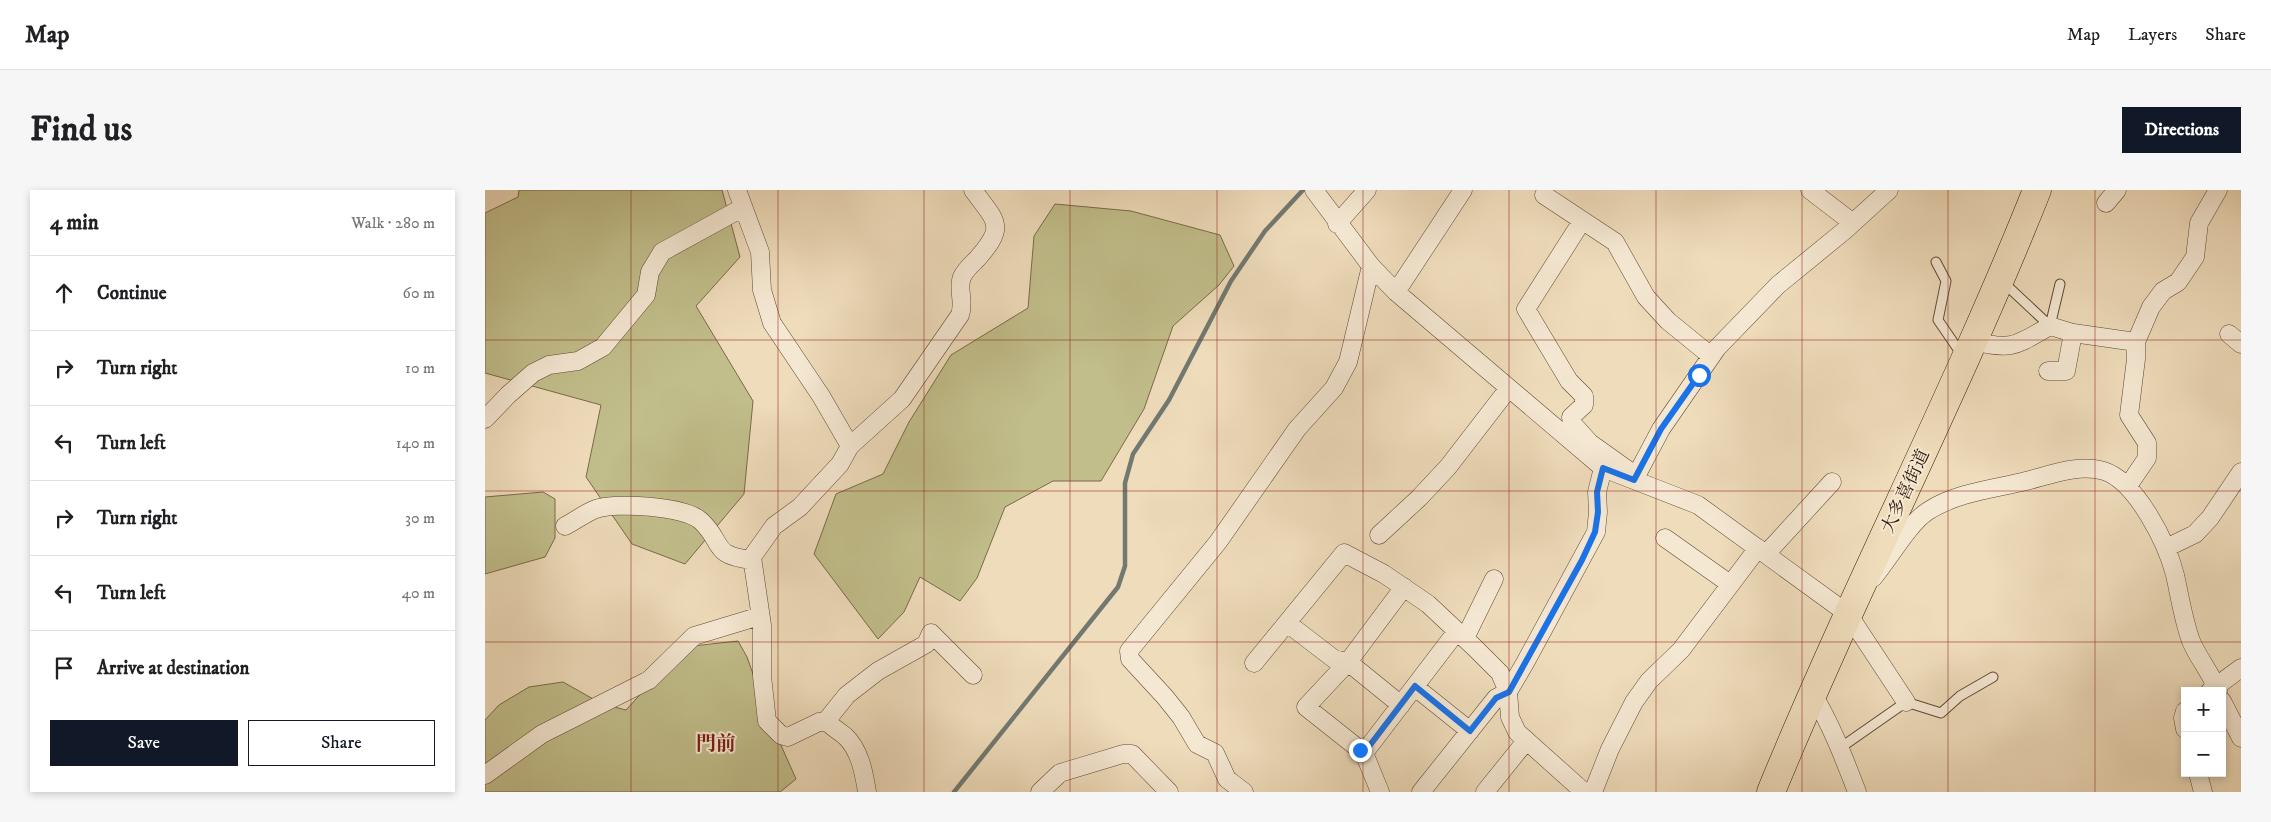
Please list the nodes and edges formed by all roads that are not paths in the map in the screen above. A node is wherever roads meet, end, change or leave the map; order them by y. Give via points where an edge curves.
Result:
1 (737, 190) edge
2 (973, 190) edge
3 (1314, 190) edge
4 (1367, 190) edge
5 (1463, 190) edge
6 (1810, 190) edge
7 (1889, 190) edge
8 (2037, 190) edge
9 (2218, 190) edge
10 (1544, 195) dead end
11 (742, 208) junction
12 (1583, 221) junction
13 (1853, 222) junction
14 (1337, 224) junction
15 (1936, 262) dead end
16 (1371, 266) junction
17 (1999, 278) junction
18 (2060, 284) dead end
19 (1396, 292) junction
20 (2050, 326) junction
21 (2073, 333) junction
22 (2136, 342) junction
23 (1969, 350) junction
24 (1711, 356) junction
25 (2048, 371) dead end
26 (1509, 388) junction
27 (485, 419) edge
28 (850, 446) junction
29 (1603, 468) junction
30 (2241, 472) edge
31 (1635, 478) junction
32 (1832, 482) dead end
33 (2128, 486) junction
34 (565, 526) dead end
35 (1379, 535) dead end
36 (1665, 538) dead end
37 (2166, 548) junction
38 (1762, 551) junction
39 (752, 560) junction
40 (1494, 579) dead end
41 (1731, 584) junction
42 (1404, 587) junction
43 (1853, 603) junction
44 (761, 616) junction
45 (1287, 623) junction
46 (1461, 635) junction
47 (1348, 662) junction
48 (1254, 663) dead end
49 (2241, 668) edge
50 (973, 675) dead end
51 (1993, 677) dead end
52 (1415, 686) junction
53 (2214, 687) edge
54 (2222, 687) edge
55 (1509, 692) junction
56 (1812, 693) junction
57 (1906, 702) junction
58 (1401, 705) junction
59 (2226, 709) edge
60 (826, 721) junction
61 (1470, 731) junction
62 (2241, 738) edge
63 (1526, 741) junction
64 (1840, 748) junction
65 (1364, 753) junction
66 (485, 774) edge
67 (2198, 777) edge
68 (867, 792) edge
69 (1040, 792) edge
70 (1169, 792) edge
71 (1244, 792) edge
72 (1380, 792) edge
73 (1421, 792) edge
74 (1485, 792) edge
75 (1584, 792) edge
76 (1593, 792) edge
77 (1771, 792) edge
78 (1857, 792) edge
79 (2203, 792) edge

1 - 11 street
2 - 28 street via 997,227 995,236 963,275 959,286 964,305 961,315 902,400
3 - 14 street
4 - 14 street
5 - 19 street
6 - 13 street
7 - 13 street
8 - 17 highway, 大多喜街道
9 - 22 street via 2199,223 2195,257 2178,282 2163,291 2151,307
10 - 12 street
11 - 27 street via 662,252 650,272 646,295 603,347 578,361 549,365 533,373
11 - 28 street via 760,252 762,290 772,323
12 - 24 street via 1615,242 1646,297 1668,321
12 - 31 street via 1526,309 1569,381 1584,396 1584,405 1571,416 1572,423 1590,443
13 - 24 street via 1777,285
14 - 16 street
15 - 23 lane via 1946,281 1938,320
16 - 19 street
16 - 71 street via 1348,362 1333,388 1297,429 1217,542 1129,651 1130,659 1165,696 1197,744 1215,753 1227,779
17 - 20 lane
17 - 23 highway, 大多喜街道
18 - 20 lane
19 - 26 street
20 - 21 street
20 - 23 street via 2015,345
21 - 22 street
21 - 25 street via 2066,371
22 - 33 street via 2129,415 2147,443 2147,458
23 - 43 highway, 大多喜街道
24 - 31 street via 1661,429
26 - 29 street
26 - 35 street via 1448,467
28 - 39 street via 840,464 800,507 774,526
29 - 31 street
29 - 55 street via 1597,492 1595,532
30 - 37 street via 2210,518 2195,534
31 - 38 street via 1698,505
32 - 38 street
33 - 37 street
33 - 43 street via 2103,471 2081,468 1960,496 1928,511 1915,523
34 - 39 street via 596,509 618,505 687,512 700,520 731,558
36 - 41 street
37 - 53 street via 2192,643
38 - 41 street
38 - 43 street
39 - 44 street
40 - 46 street
41 - 76 street via 1681,650 1649,681 1634,702
42 - 45 street via 1344,553
42 - 46 street
42 - 47 street
43 - 56 highway, 大多喜街道
43 - 57 street
44 - 60 street via 767,721 781,735 788,737
44 - 66 street via 694,636 649,680 542,734
45 - 47 street via 1334,659
45 - 48 street
46 - 52 street
46 - 55 street via 1501,673
47 - 58 street
47 - 65 street via 1306,707
49 - 54 street
50 - 60 street via 931,633 926,644 878,671 847,695
51 - 57 lane via 1960,696 1941,712
52 - 58 street
52 - 61 street
55 - 61 street via 1496,698
55 - 63 street via 1510,717
56 - 64 street
56 - 77 highway, 大多喜街道
57 - 64 lane
58 - 65 street
59 - 62 street
60 - 68 street via 856,750
61 - 73 street
63 - 74 street
63 - 75 street
64 - 78 street
65 - 72 street
67 - 79 street
69 - 70 street via 1060,773 1123,754 1132,754

